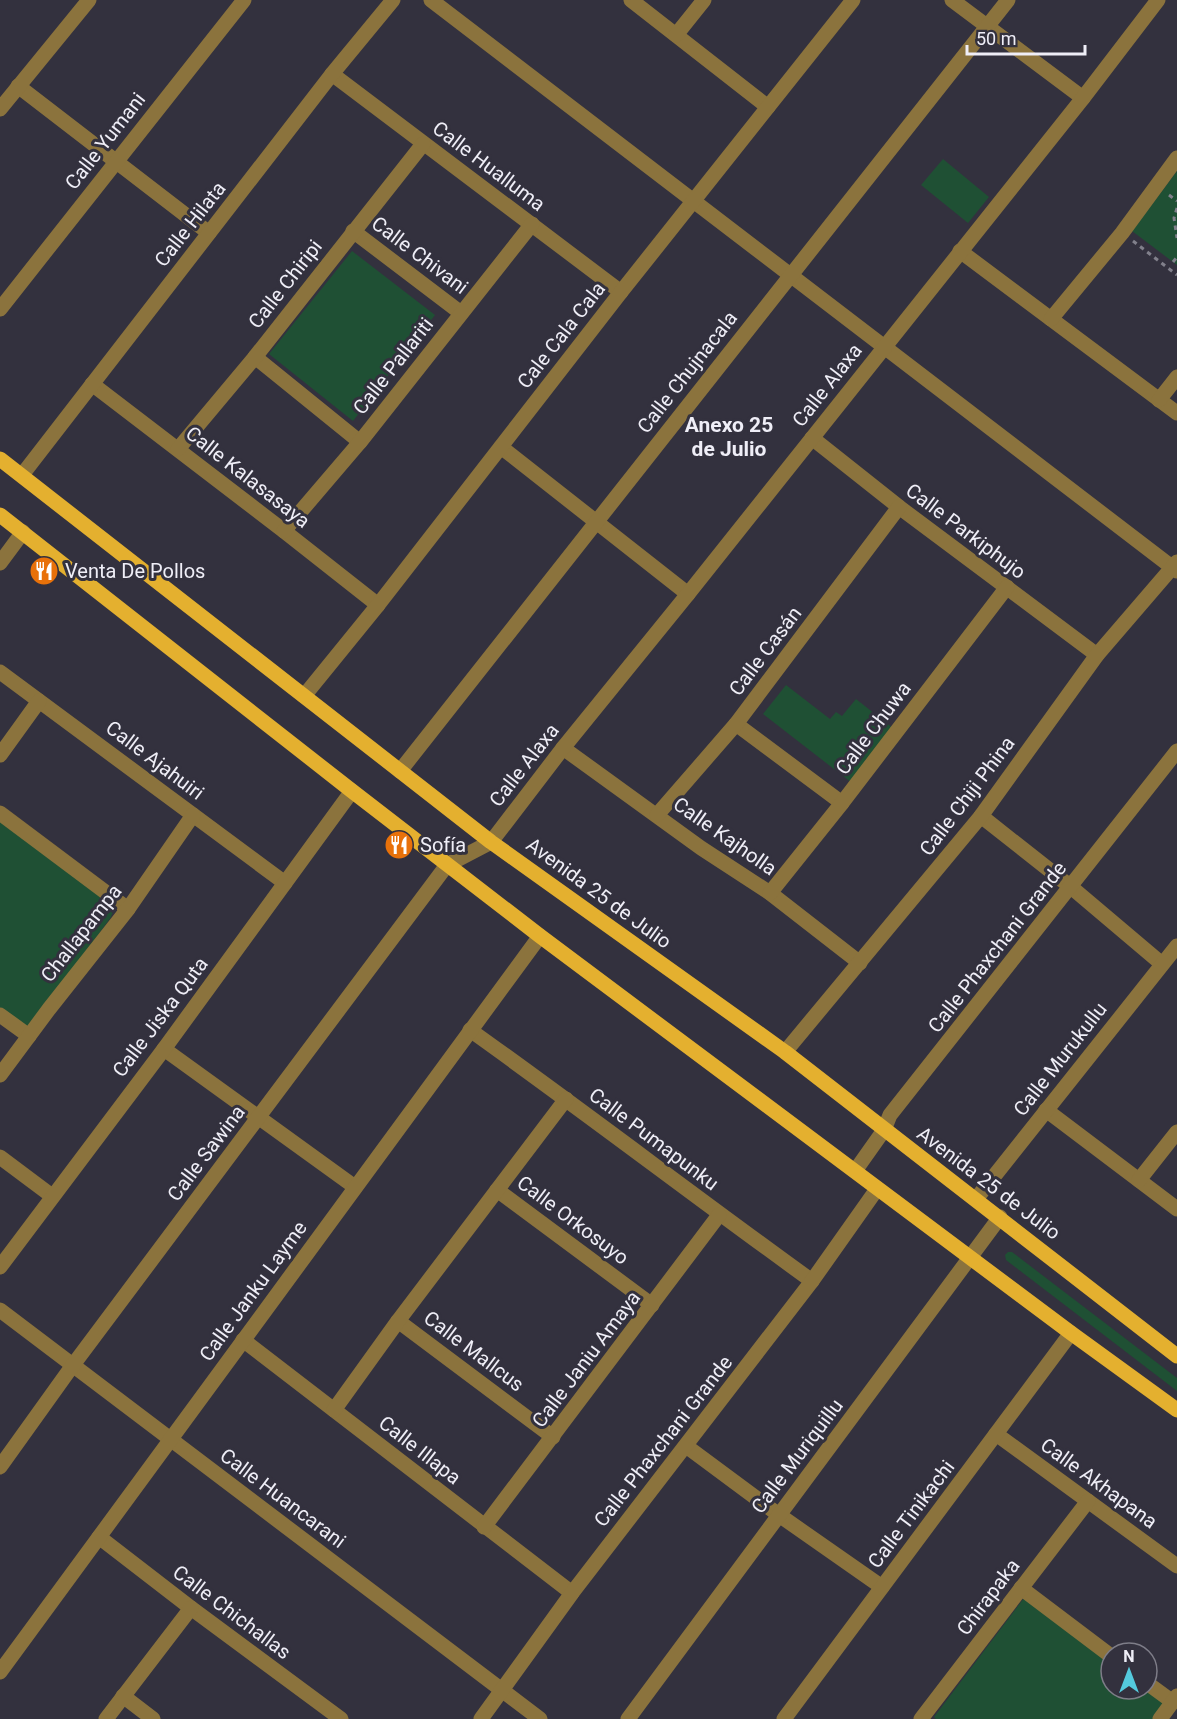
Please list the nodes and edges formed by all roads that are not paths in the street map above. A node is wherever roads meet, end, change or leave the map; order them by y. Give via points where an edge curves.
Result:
1 (89, 0) edge
2 (244, 0) edge
3 (393, 0) edge
4 (431, 0) edge
5 (631, 0) edge
6 (704, 0) edge
7 (853, 0) edge
8 (952, 0) edge
9 (1008, 0) edge
10 (1158, 0) edge
11 (987, 26) junction
12 (676, 35) junction
13 (332, 74) junction
14 (18, 86) junction
15 (1083, 98) junction
16 (768, 107) junction
17 (0, 109) edge
18 (423, 144) junction
19 (1177, 158) edge
20 (115, 161) junction
21 (693, 201) junction
22 (531, 224) junction
23 (353, 231) junction
24 (209, 233) junction
25 (960, 250) junction
26 (790, 276) junction
27 (621, 292) junction
28 (0, 309) edge
29 (461, 313) junction
30 (1051, 319) junction
31 (884, 347) junction
32 (255, 357) junction
33 (1177, 377) edge
34 (92, 384) junction
35 (1159, 399) junction
36 (1177, 413) edge
37 (812, 438) junction
38 (360, 442) junction
39 (501, 447) junction
40 (178, 449) junction
41 (0, 459) edge
42 (22, 475) junction
43 (899, 507) junction
44 (0, 514) edge
45 (595, 522) junction
46 (284, 531) junction
47 (23, 532) junction
48 (0, 563) edge
49 (1176, 567) edge
50 (1007, 587) junction
51 (688, 594) junction
52 (378, 605) junction
53 (1097, 655) junction
54 (0, 672) edge
55 (304, 696) junction
56 (39, 701) junction
57 (736, 724) junction
58 (563, 748) junction
59 (1177, 751) edge
60 (0, 755) edge
61 (400, 771) junction
62 (352, 791) junction
63 (842, 803) junction
64 (0, 813) edge
65 (193, 814) junction
66 (657, 815) junction
67 (981, 816) junction
68 (491, 842) junction
69 (447, 865) junction
70 (285, 883) junction
71 (1071, 887) junction
72 (770, 893) junction
73 (128, 909) junction
74 (540, 936) junction
75 (1177, 946) edge
76 (860, 963) junction
77 (1162, 964) junction
78 (0, 1015) edge
79 (470, 1030) junction
80 (29, 1036) junction
81 (164, 1049) junction
82 (785, 1052) junction
83 (0, 1075) edge
84 (566, 1098) junction
85 (1046, 1110) junction
86 (258, 1119) junction
87 (884, 1130) junction
88 (1177, 1132) edge
89 (0, 1157) edge
90 (855, 1171) junction
91 (1139, 1180) junction
92 (355, 1187) junction
93 (877, 1189) junction
94 (497, 1190) junction
95 (52, 1196) junction
96 (976, 1200) junction
97 (1177, 1209) edge
98 (719, 1215) junction
99 (1000, 1217) junction
100 (970, 1258) junction
101 (0, 1267) edge
102 (812, 1281) junction
103 (652, 1305) junction
104 (0, 1310) edge
105 (398, 1321) junction
106 (1071, 1333) junction
107 (243, 1340) junction
108 (1177, 1356) edge
109 (73, 1365) junction
110 (334, 1410) junction
111 (1177, 1410) edge
112 (996, 1434) junction
113 (553, 1437) junction
114 (171, 1439) junction
115 (686, 1446) junction
116 (0, 1467) edge
117 (1088, 1501) junction
118 (779, 1515) junction
119 (484, 1527) junction
120 (99, 1537) junction
121 (1177, 1566) edge
122 (882, 1587) junction
123 (1021, 1588) junction
124 (572, 1593) junction
125 (191, 1608) junction
126 (1099, 1647) edge
127 (0, 1672) edge
128 (501, 1690) junction
129 (1159, 1690) edge
130 (123, 1696) junction
131 (1175, 1699) edge
132 (923, 1718) edge
133 (106, 1719) edge
134 (153, 1719) edge
135 (341, 1719) edge
136 (481, 1719) edge
137 (540, 1719) edge
138 (628, 1719) edge
139 (784, 1719) edge
140 (1160, 1719) edge

1 - 14 street
2 - 20 street, Calle Yumani
3 - 13 street, Calle Hilata
4 - 21 street
5 - 12 street
6 - 12 street
7 - 16 street, Cale Cala Cala
8 - 11 street
9 - 11 street, Calle Chujnacala
10 - 15 street, Calle Alaxa
11 - 15 street
11 - 26 street, Calle Chujnacala
12 - 16 street
13 - 18 street, Calle Hualluma
13 - 24 street, Calle Hilata
14 - 17 street
14 - 20 street
15 - 25 street, Calle Alaxa
16 - 21 street, Cale Cala Cala
18 - 22 street, Calle Hualluma
18 - 23 street, Calle Chiripi
19 - 30 street
20 - 24 street
20 - 28 street, Calle Yumani
21 - 26 street
21 - 27 street, Cale Cala Cala
22 - 27 street, Calle Hualluma
22 - 29 street, Calle Pallariti
23 - 29 street, Calle Chivani
23 - 32 street, Calle Chiripi
24 - 34 street, Calle Hilata
25 - 30 street
25 - 31 street, Calle Alaxa
26 - 31 street
26 - 45 street, Calle Chujnacala
27 - 39 street, Cale Cala Cala
29 - 38 street, Calle Pallariti
30 - 35 street
31 - 37 street, Calle Alaxa
31 - 49 street
32 - 38 street
32 - 40 street, Calle Chiripi
33 - 35 street
34 - 40 street, Calle Kalasasaya
34 - 42 street, Calle Hilata
35 - 36 street
37 - 43 street, Calle Parkiphujo
37 - 51 street, Calle Alaxa
38 - 46 street, Calle Pallariti
39 - 45 street
39 - 52 street, Cale Cala Cala
40 - 46 street, Calle Kalasasaya
41 - 42 main road, Avenida 25 de Julio
42 - 55 main road, Avenida 25 de Julio
43 - 50 street, Calle Parkiphujo
43 - 57 street, Calle Casán
44 - 47 main road
45 - 51 street
45 - 61 street, Calle Chujnacala
46 - 52 street, Calle Kalasasaya
47 - 48 street
47 - 62 main road
49 - 53 street, Calle Chiji Phina
50 - 53 street, Calle Parkiphujo
50 - 63 street, Calle Chuwa
51 - 58 street, Calle Alaxa
52 - 55 street, Cale Cala Cala
53 - 67 street, Calle Chiji Phina
54 - 56 street, Calle Ajahuiri
55 - 61 main road, Avenida 25 de Julio
56 - 60 street
56 - 65 street, Calle Ajahuiri
57 - 63 street
57 - 66 street, Calle Casán
58 - 66 street, Calle Kajholla
58 - 68 street, Calle Alaxa
59 - 71 street, Calle Phaxchani Grande
61 - 68 main road, Avenida 25 de Julio
62 - 69 main road
62 - 70 street, Calle Jiska Quta
63 - 72 street, Calle Chuwa
64 - 73 street
65 - 70 street, Calle Ajahuiri
65 - 73 street, Challapampa
66 - 72 street, Calle Kajholla
67 - 71 street
67 - 76 street, Calle Chiji Phina
68 - 69 street, Calle Alaxa
68 - 82 main road, Avenida 25 de Julio
69 - 74 main road
69 - 86 street, Calle Sawina
70 - 81 street, Calle Jiska Quta
71 - 77 street
71 - 87 street, Calle Phaxchani Grande via 890,1115
72 - 76 street, Calle Kajholla
73 - 80 street, Challapampa
74 - 79 street, Calle Janku Layme
74 - 90 main road
75 - 77 street, Calle Murukullu
76 - 82 street, Calle Chiji Phina
77 - 85 street, Calle Murukullu
78 - 80 street
79 - 84 street, Calle Pumapunku
79 - 92 street, Calle Janku Layme
80 - 83 street, Challapampa
81 - 86 street
81 - 95 street, Calle Jiska Quta
82 - 87 main road, Avenida 25 de Julio
84 - 94 street
84 - 98 street, Calle Pumapunku
85 - 91 street
85 - 96 street, Calle Murukullu
86 - 92 street
86 - 109 street, Calle Sawina
87 - 90 street, Calle Phaxchani Grande
87 - 96 main road, Avenida 25 de Julio
88 - 91 street
89 - 95 street
90 - 93 main road
91 - 97 street
92 - 107 street, Calle Janku Layme
93 - 100 main road
93 - 102 street, Calle Phaxchani Grande
94 - 103 street, Calle Orkosuyo
94 - 105 street
95 - 101 street, Calle Jiska Quta
96 - 99 main road, Avenida 25 de Julio
98 - 102 street, Calle Pumapunku
98 - 103 street, Calle Janiu Amaya
99 - 100 street, Calle Muriquillu
99 - 108 main road, Avenida 25 de Julio
100 - 106 main road
100 - 118 street, Calle Muriquillu
102 - 115 street, Calle Phaxchani Grande
103 - 113 street, Calle Janiu Amaya
104 - 109 street, Calle Huancarani
105 - 110 street
105 - 113 street, Calle Mallcus
106 - 111 main road
106 - 112 street, Calle Tinikachi
107 - 110 street, Calle Illapa
107 - 114 street, Calle Janku Layme
109 - 114 street, Calle Huancarani
109 - 116 street, Calle Sawina
110 - 119 street, Calle Illapa
112 - 117 street, Calle Akhapana
112 - 122 street, Calle Tinikachi
113 - 119 street, Calle Janiu Amaya
114 - 120 street, Calle Janku Layme
114 - 128 street, Calle Huancarani
115 - 118 street
115 - 124 street, Calle Phaxchani Grande
117 - 121 street, Calle Akhapana
117 - 123 street, Chirapaka
118 - 122 street
118 - 138 street, Calle Muriquillu
119 - 124 street, Calle Illapa
120 - 125 street, Calle Chichallas
120 - 127 street, Calle Janku Layme
122 - 139 street, Calle Tinikachi
123 - 126 street
123 - 132 street, Chirapaka
124 - 128 street, Calle Phaxchani Grande
125 - 130 street
125 - 135 street, Calle Chichallas
128 - 136 street, Calle Phaxchani Grande
128 - 137 street, Calle Huancarani
129 - 131 street
130 - 133 street
130 - 134 street
131 - 140 street

